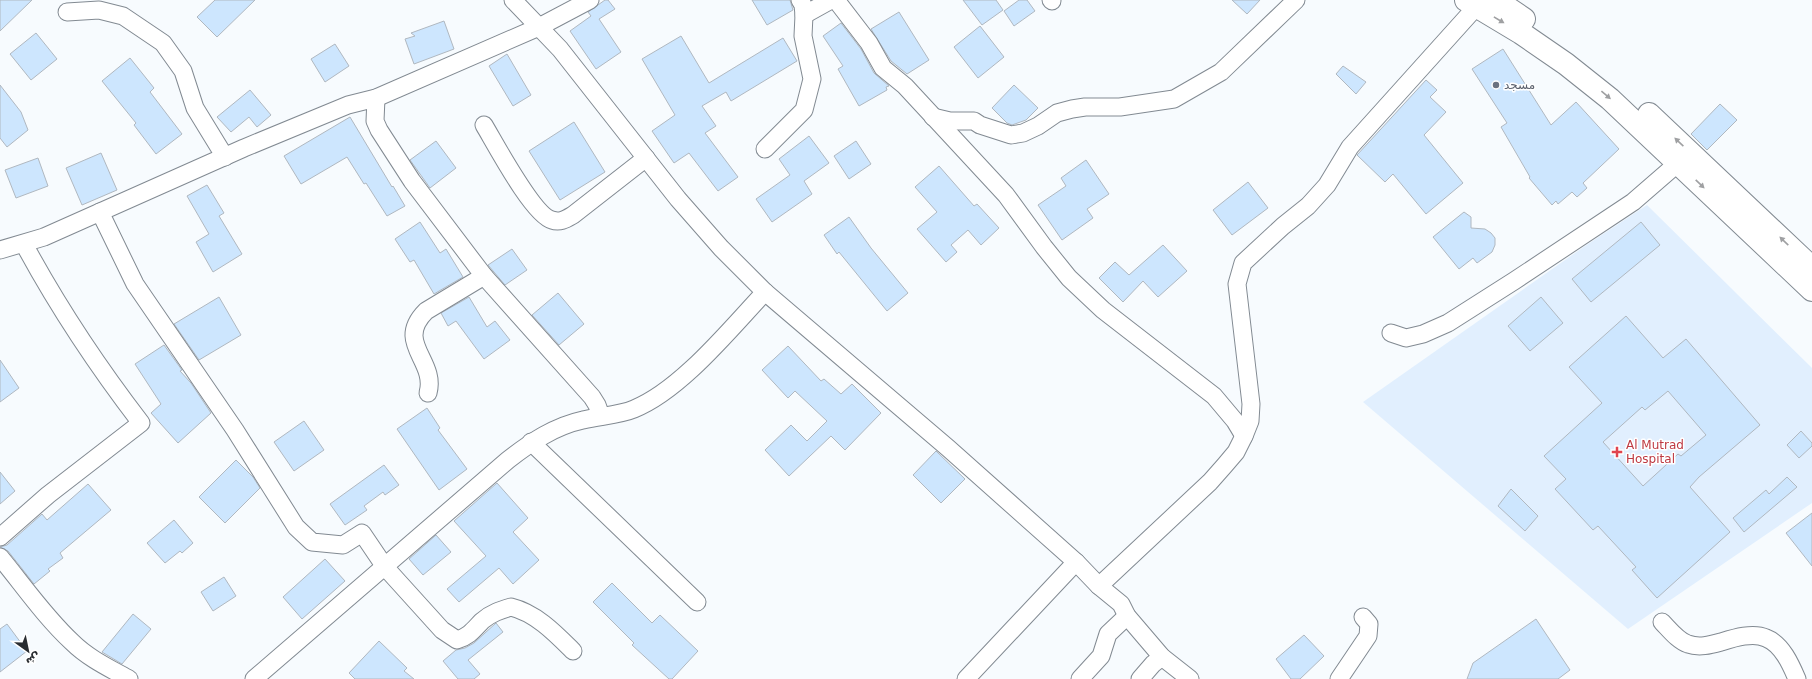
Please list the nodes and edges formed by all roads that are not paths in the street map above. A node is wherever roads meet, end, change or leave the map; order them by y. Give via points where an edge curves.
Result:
1 (513, 0) edge
2 (590, 0) edge
3 (830, 0) edge
4 (836, 0) edge
5 (1296, 0) edge
6 (1479, 2) edge
7 (802, 8) edge
8 (67, 12) dead end
9 (539, 27) junction
10 (376, 98) junction
11 (933, 117) junction
12 (484, 126) dead end
13 (765, 149) dead end
14 (225, 157) junction
15 (646, 158) junction
16 (1678, 163) junction
17 (100, 212) junction
18 (24, 244) junction
19 (0, 250) edge
20 (484, 276) junction
21 (1810, 278) edge
22 (765, 292) junction
23 (1391, 333) dead end
24 (428, 393) dead end
25 (600, 416) junction
26 (1244, 436) junction
27 (531, 442) junction
28 (0, 537) edge
29 (0, 557) edge
30 (1076, 562) junction
31 (385, 567) junction
32 (1099, 586) junction
33 (697, 602) dead end
34 (1127, 616) junction
35 (1362, 617) dead end
36 (1662, 622) dead end
37 (573, 650) dead end
38 (1162, 657) junction
39 (129, 679) edge
40 (254, 679) edge
41 (966, 679) edge
42 (1080, 679) edge
43 (1140, 679) edge
44 (1190, 679) edge
45 (1339, 679) edge
46 (1797, 679) edge

1 - 9 street
2 - 9 street
3 - 7 street
4 - 11 street via 869,42 883,68 905,86
5 - 11 street via 1221,72 1174,99 1120,107 1085,106 1057,113 1038,126 1011,135 974,121 950,121
6 -> 16 main road via 1582,75
21 -> 6 main road via 1740,199 1604,75 1568,48
6 - 26 street via 1350,147 1327,185 1243,263 1237,284 1251,404 1250,421
7 - 13 street via 803,36 812,79 804,110
8 - 14 street via 99,10 123,16 163,43 183,71 195,108
9 - 10 street
9 - 15 street via 560,49
10 - 14 street via 348,105
10 - 20 street via 375,121 379,130 412,181
11 - 26 street via 1006,195 1069,278 1109,314 1214,396
12 - 15 street via 531,200 545,217 553,220 562,221 573,215
14 - 17 street
15 - 22 street via 720,248
16 -> 21 main road
16 - 23 street via 1633,202 1448,323 1406,338
17 - 18 street
17 - 31 street via 135,284 235,430 296,527 312,542 343,546 362,533
18 - 19 street
18 - 28 street via 47,286 118,394 141,423 48,495
20 - 24 street via 426,311 413,328 414,340 429,378
20 - 25 street via 583,387 597,405
22 - 25 street via 702,359 666,390 632,410
22 - 30 street via 948,448
25 - 27 street via 558,428
26 - 32 street via 1236,452 1210,482
27 - 31 street
27 - 33 street
29 - 39 street via 72,643 98,663
30 - 32 street
30 - 41 street
31 - 37 street via 442,630 457,640 473,632 493,613 511,607 553,631
31 - 40 street
32 - 34 street via 1121,604
34 - 38 street
34 - 42 street via 1108,634 1101,656
35 - 45 street via 1369,624 1368,636
36 - 46 street via 1686,644 1695,646 1750,636 1766,637 1786,656
38 - 43 street
38 - 44 street

